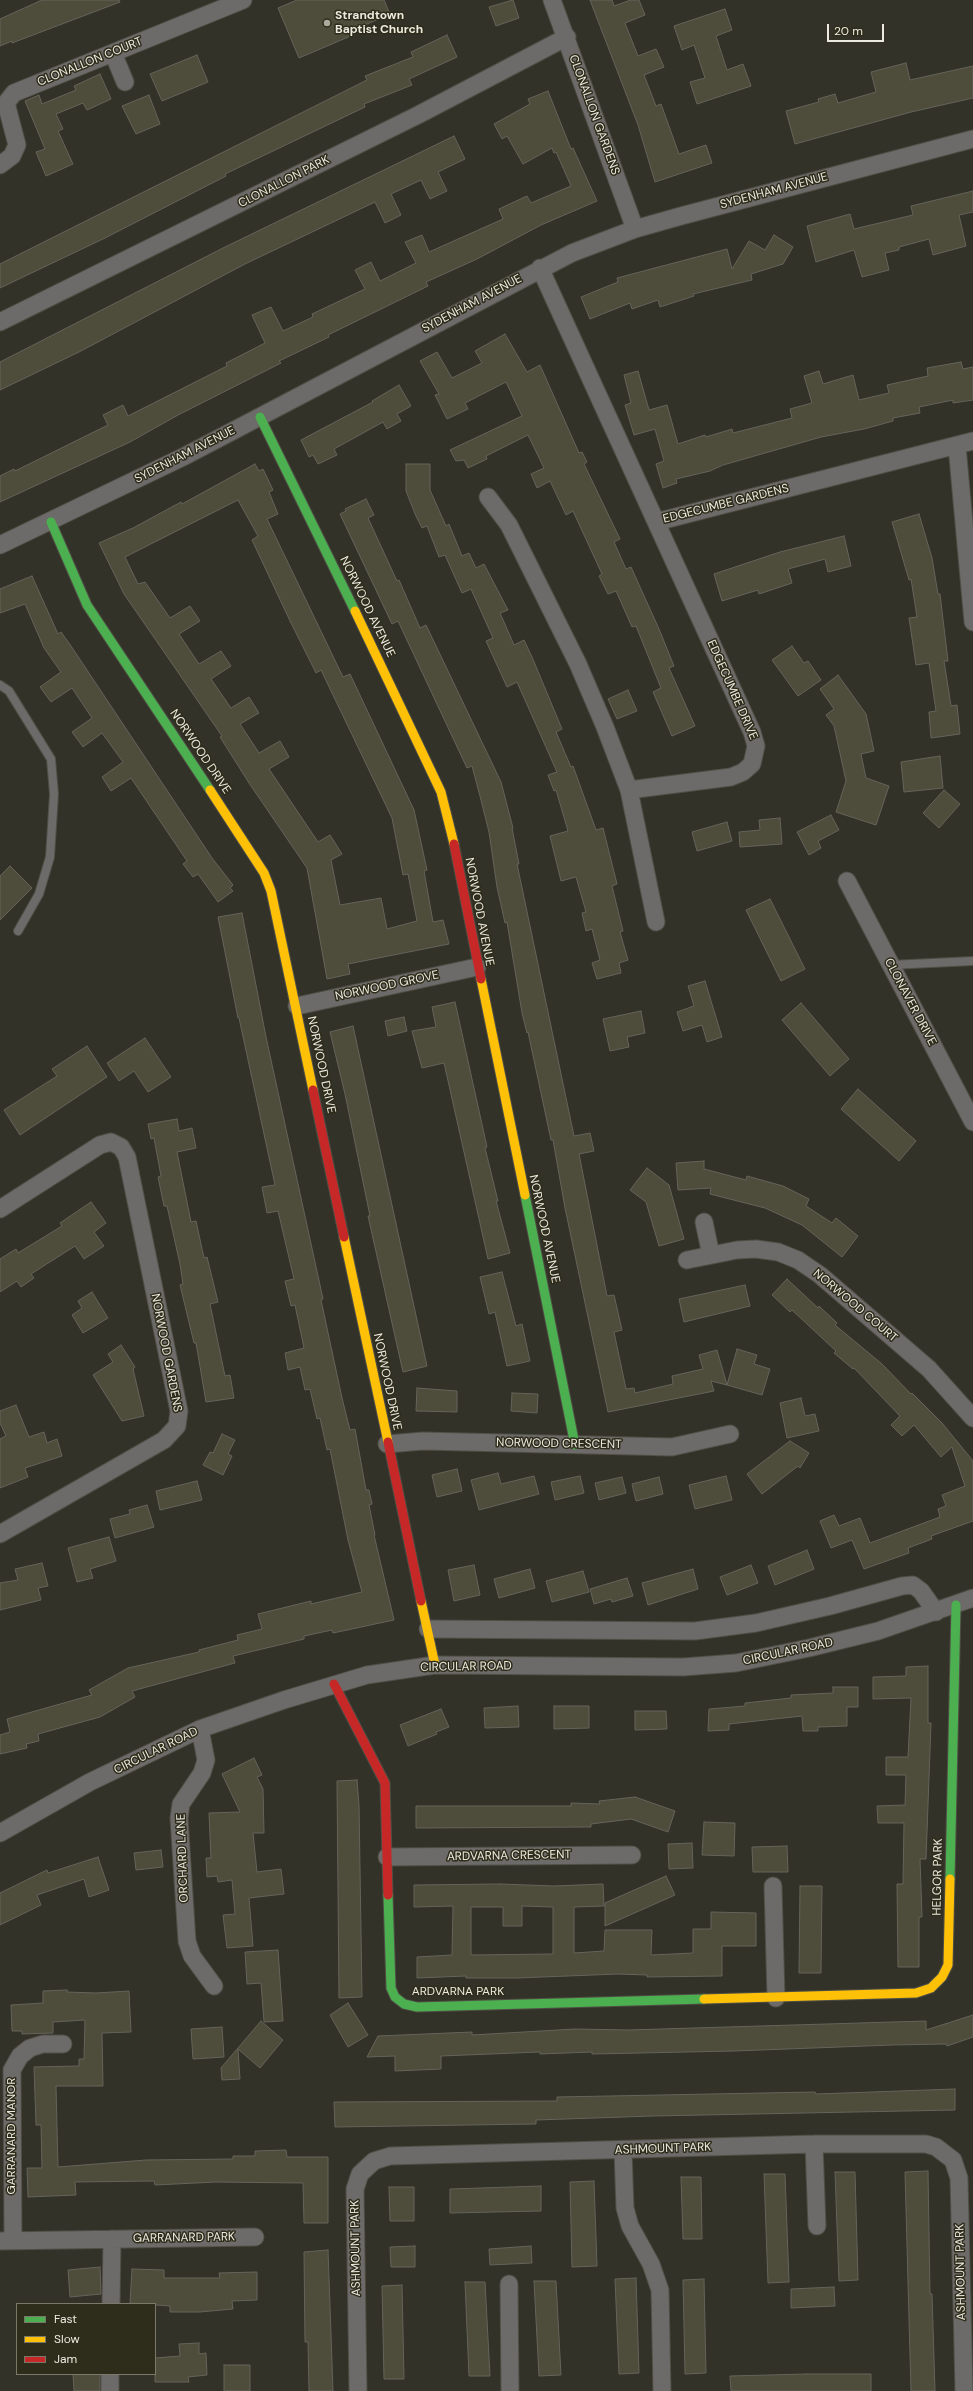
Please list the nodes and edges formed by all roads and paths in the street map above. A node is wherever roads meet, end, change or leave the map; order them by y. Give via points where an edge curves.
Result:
1 (243, 0) edge
2 (552, 0) edge
3 (566, 37) junction
4 (114, 53) junction
5 (125, 82) dead end
6 (973, 139) edge
7 (0, 165) edge
8 (635, 229) junction
9 (540, 268) junction
10 (0, 322) edge
11 (260, 417) junction
12 (965, 444) edge
13 (488, 497) dead end
14 (51, 522) junction
15 (656, 522) junction
16 (0, 545) edge
17 (973, 622) edge
18 (0, 685) edge
19 (629, 790) junction
20 (847, 881) dead end
21 (656, 922) dead end
22 (18, 931) dead end
23 (973, 961) edge
24 (890, 965) junction
25 (478, 967) junction
26 (297, 1006) junction
27 (973, 1122) edge
28 (0, 1208) edge
29 (704, 1222) dead end
30 (711, 1255) junction
31 (687, 1260) dead end
32 (973, 1418) edge
33 (730, 1434) dead end
34 (387, 1444) junction
35 (576, 1445) junction
36 (0, 1534) edge
37 (973, 1598) edge
38 (956, 1605) junction
39 (936, 1612) junction
40 (428, 1629) junction
41 (435, 1665) junction
42 (334, 1684) junction
43 (200, 1730) junction
44 (0, 1833) edge
45 (632, 1855) dead end
46 (387, 1857) junction
47 (773, 1886) dead end
48 (214, 1986) dead end
49 (776, 1998) junction
50 (63, 2044) dead end
51 (814, 2144) junction
52 (623, 2150) junction
53 (817, 2226) dead end
54 (255, 2237) dead end
55 (112, 2239) junction
56 (7, 2241) edge
57 (509, 2284) dead end
58 (111, 2303) edge
59 (967, 2322) edge
60 (110, 2375) edge
61 (110, 2391) edge
62 (358, 2391) edge
63 (510, 2391) edge
64 (662, 2391) edge
65 (964, 2391) edge

1 - 4 street, CLONALLON COURT
2 - 3 street, CLONALLON GARDENS
3 - 8 street, CLONALLON GARDENS
3 - 10 street, CLONALLON PARK via 404,122
4 - 5 street
4 - 7 street, CLONALLON COURT via 9,97 6,103 8,114 18,145 12,156
6 - 8 street, SYDENHAM AVENUE
8 - 9 street, SYDENHAM AVENUE
9 - 11 street, SYDENHAM AVENUE
9 - 15 street, EDGECUMBE GARDENS
11 - 14 street, SYDENHAM AVENUE
11 - 25 street, NORWOOD AVENUE via 441,792 449,818
12 - 15 street, EDGECUMBE GARDENS
12 - 17 street
13 - 19 street via 508,526 578,664
14 - 16 street, SYDENHAM AVENUE
14 - 26 street, NORWOOD DRIVE via 88,605 264,873 271,891
15 - 19 street, EDGECUMBE DRIVE via 752,732 756,753 748,768 731,777
18 - 22 lane via 9,690 51,759 54,794 50,857 39,894
19 - 21 street
20 - 24 street, CLONAVER DRIVE
23 - 24 lane
24 - 27 street, CLONAVER DRIVE
25 - 26 street, NORWOOD GROVE
25 - 35 street, NORWOOD AVENUE
26 - 34 street, NORWOOD DRIVE
28 - 36 street, NORWOOD GARDENS via 100,1145 111,1142 121,1147 127,1157 178,1403 179,1419 172,1433 156,1445
29 - 30 street
30 - 31 street, NORWOOD COURT
30 - 32 street, NORWOOD COURT via 756,1249 778,1252 798,1260 820,1275 929,1369
33 - 35 street, NORWOOD CRESCENT via 672,1447
34 - 35 street, NORWOOD CRESCENT via 423,1441
34 - 40 street, NORWOOD DRIVE
37 - 38 street, CIRCULAR ROAD
38 - 39 street, CIRCULAR ROAD
38 - 49 street, HELGOR PARK via 948,1965 942,1977 931,1988 916,1993
39 - 40 street via 921,1591 913,1585 763,1621 695,1631
39 - 41 street, CIRCULAR ROAD via 878,1631 736,1663 645,1667
40 - 41 street, NORWOOD DRIVE
41 - 42 street, CIRCULAR ROAD via 367,1675
42 - 43 street, CIRCULAR ROAD
42 - 46 street, ARDVARNA PARK via 384,1783
43 - 44 street, CIRCULAR ROAD via 90,1782
43 - 48 street, ORCHARD LANE via 206,1760 202,1773 181,1804 179,1818 187,1941 192,1956
45 - 46 street, ARDVARNA CRESCENT
46 - 49 street, ARDVARNA PARK via 391,1988 395,1997 404,2004 425,2006
47 - 49 street
50 - 56 street, GARRANARD MANOR via 43,2044 30,2048 16,2060 12,2070
51 - 52 street, ASHMOUNT PARK
51 - 53 street
51 - 59 street, ASHMOUNT PARK via 926,2144 936,2147 953,2160 959,2178
52 - 62 street, ASHMOUNT PARK via 390,2156 368,2165 358,2178 355,2188
52 - 64 street via 625,2208 630,2226 651,2264 660,2290
54 - 55 street, GARRANARD PARK
55 - 56 street, GARRANARD PARK
55 - 58 street
57 - 63 street
59 - 65 street, ASHMOUNT PARK
60 - 61 street

